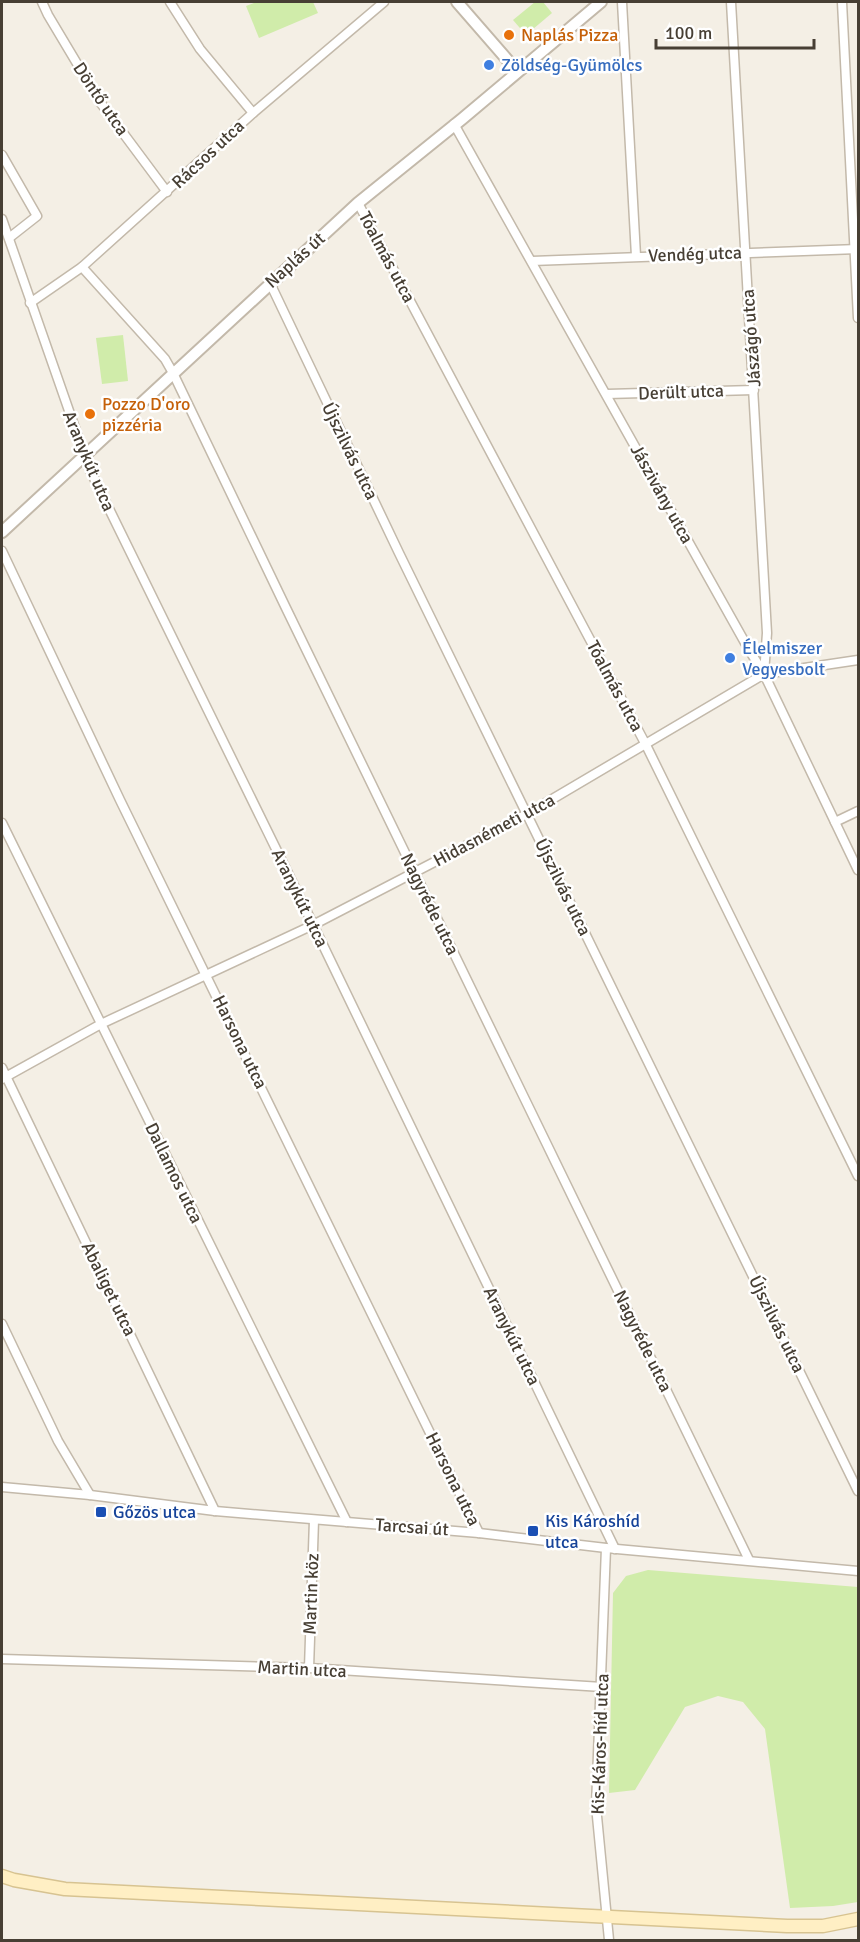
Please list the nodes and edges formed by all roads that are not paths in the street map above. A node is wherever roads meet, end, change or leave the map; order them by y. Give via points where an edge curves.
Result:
1 (42, 2) edge
2 (170, 2) edge
3 (384, 2) edge
4 (457, 2) edge
5 (601, 2) edge
6 (622, 2) edge
7 (731, 2) edge
8 (842, 2) edge
9 (517, 71) junction
10 (253, 113) junction
11 (454, 124) junction
12 (2, 155) edge
13 (167, 192) junction
14 (358, 203) junction
15 (2, 219) edge
16 (9, 238) junction
17 (856, 249) edge
18 (746, 253) junction
19 (636, 256) junction
20 (532, 261) junction
21 (82, 267) junction
22 (270, 283) junction
23 (30, 303) junction
24 (858, 318) edge
25 (173, 373) junction
26 (754, 390) junction
27 (607, 394) junction
28 (84, 455) junction
29 (2, 532) edge
30 (2, 551) edge
31 (858, 660) edge
32 (764, 674) junction
33 (646, 745) junction
34 (858, 811) edge
35 (527, 814) junction
36 (835, 822) junction
37 (2, 823) edge
38 (858, 870) edge
39 (415, 873) junction
40 (313, 925) junction
41 (207, 975) junction
42 (101, 1024) junction
43 (2, 1068) edge
44 (4, 1078) edge
45 (858, 1176) edge
46 (2, 1324) edge
47 (2, 1487) edge
48 (858, 1491) edge
49 (90, 1495) junction
50 (215, 1510) junction
51 (314, 1520) junction
52 (347, 1522) junction
53 (479, 1533) junction
54 (611, 1548) junction
55 (749, 1560) junction
56 (858, 1571) edge
57 (2, 1659) edge
58 (309, 1668) junction
59 (602, 1687) junction
60 (8, 1878) edge
61 (607, 1917) junction
62 (858, 1919) edge
63 (609, 1941) edge

1 - 13 street, Döntő utca via 100,102
2 - 10 street via 200,49
3 - 10 street, Rácsos utca
4 - 9 street
5 - 9 street, Naplás út
6 - 19 street
7 - 18 street, Jászágó utca
8 - 17 street
9 - 11 street, Naplás út
10 - 13 street, Rácsos utca
11 - 14 street, Naplás út
11 - 20 street, Jászivány utca
12 - 16 street via 37,216
13 - 21 street, Rácsos utca
14 - 22 street, Naplás út
14 - 33 street, Tóalmás utca
15 - 16 street, Aranykút utca
16 - 23 street, Aranykút utca
17 - 18 street, Vendég utca
17 - 24 street
18 - 19 street, Vendég utca
18 - 26 street, Jászágó utca
19 - 20 street, Vendég utca
20 - 27 street, Jászivány utca
21 - 23 street, Rácsos utca
21 - 25 street, Nagyréde utca via 165,359
22 - 25 street, Naplás út
22 - 35 street, Újszilvás utca
23 - 28 street, Aranykút utca
25 - 28 street, Naplás út
25 - 39 street, Nagyréde utca
26 - 27 street, Derült utca
26 - 32 street, Jászágó utca via 767,633
27 - 32 street, Jászivány utca
28 - 29 street, Naplás út
28 - 40 street, Aranykút utca
30 - 41 street, Harsona utca
31 - 32 street, Hidasnémeti utca
32 - 33 street, Hidasnémeti utca
32 - 36 street, Jászivány utca
33 - 35 street, Hidasnémeti utca
33 - 45 street, Tóalmás utca
34 - 36 street
35 - 39 street, Hidasnémeti utca
35 - 48 street, Újszilvás utca
36 - 38 street, Jászivány utca
37 - 42 street, Dallamos utca
39 - 40 street, Hidasnémeti utca
39 - 55 street, Nagyréde utca
40 - 41 street, Hidasnémeti utca
40 - 54 street, Aranykút utca
41 - 42 street, Hidasnémeti utca
41 - 53 street, Harsona utca
42 - 44 street, Hidasnémeti utca
42 - 52 street, Dallamos utca
43 - 44 street, Abaliget utca
44 - 50 street, Abaliget utca
46 - 49 street via 58,1441
47 - 49 street, Tarcsai út
49 - 50 street, Tarcsai út
50 - 51 street, Tarcsai út
51 - 52 street, Tarcsai út
51 - 58 street, Martin köz
52 - 53 street, Tarcsai út
53 - 54 street, Tarcsai út
54 - 55 street, Tarcsai út
54 - 59 street, Kis-Káros-híd utca
55 - 56 street, Tarcsai út
57 - 58 street, Martin utca
58 - 59 street, Martin utca
59 - 61 street, Kis-Káros-híd utca via 596,1806
60 - 61 main road via 65,1889
61 - 62 main road via 787,1926 823,1926
61 - 63 street, Kis-Káros-híd utca

